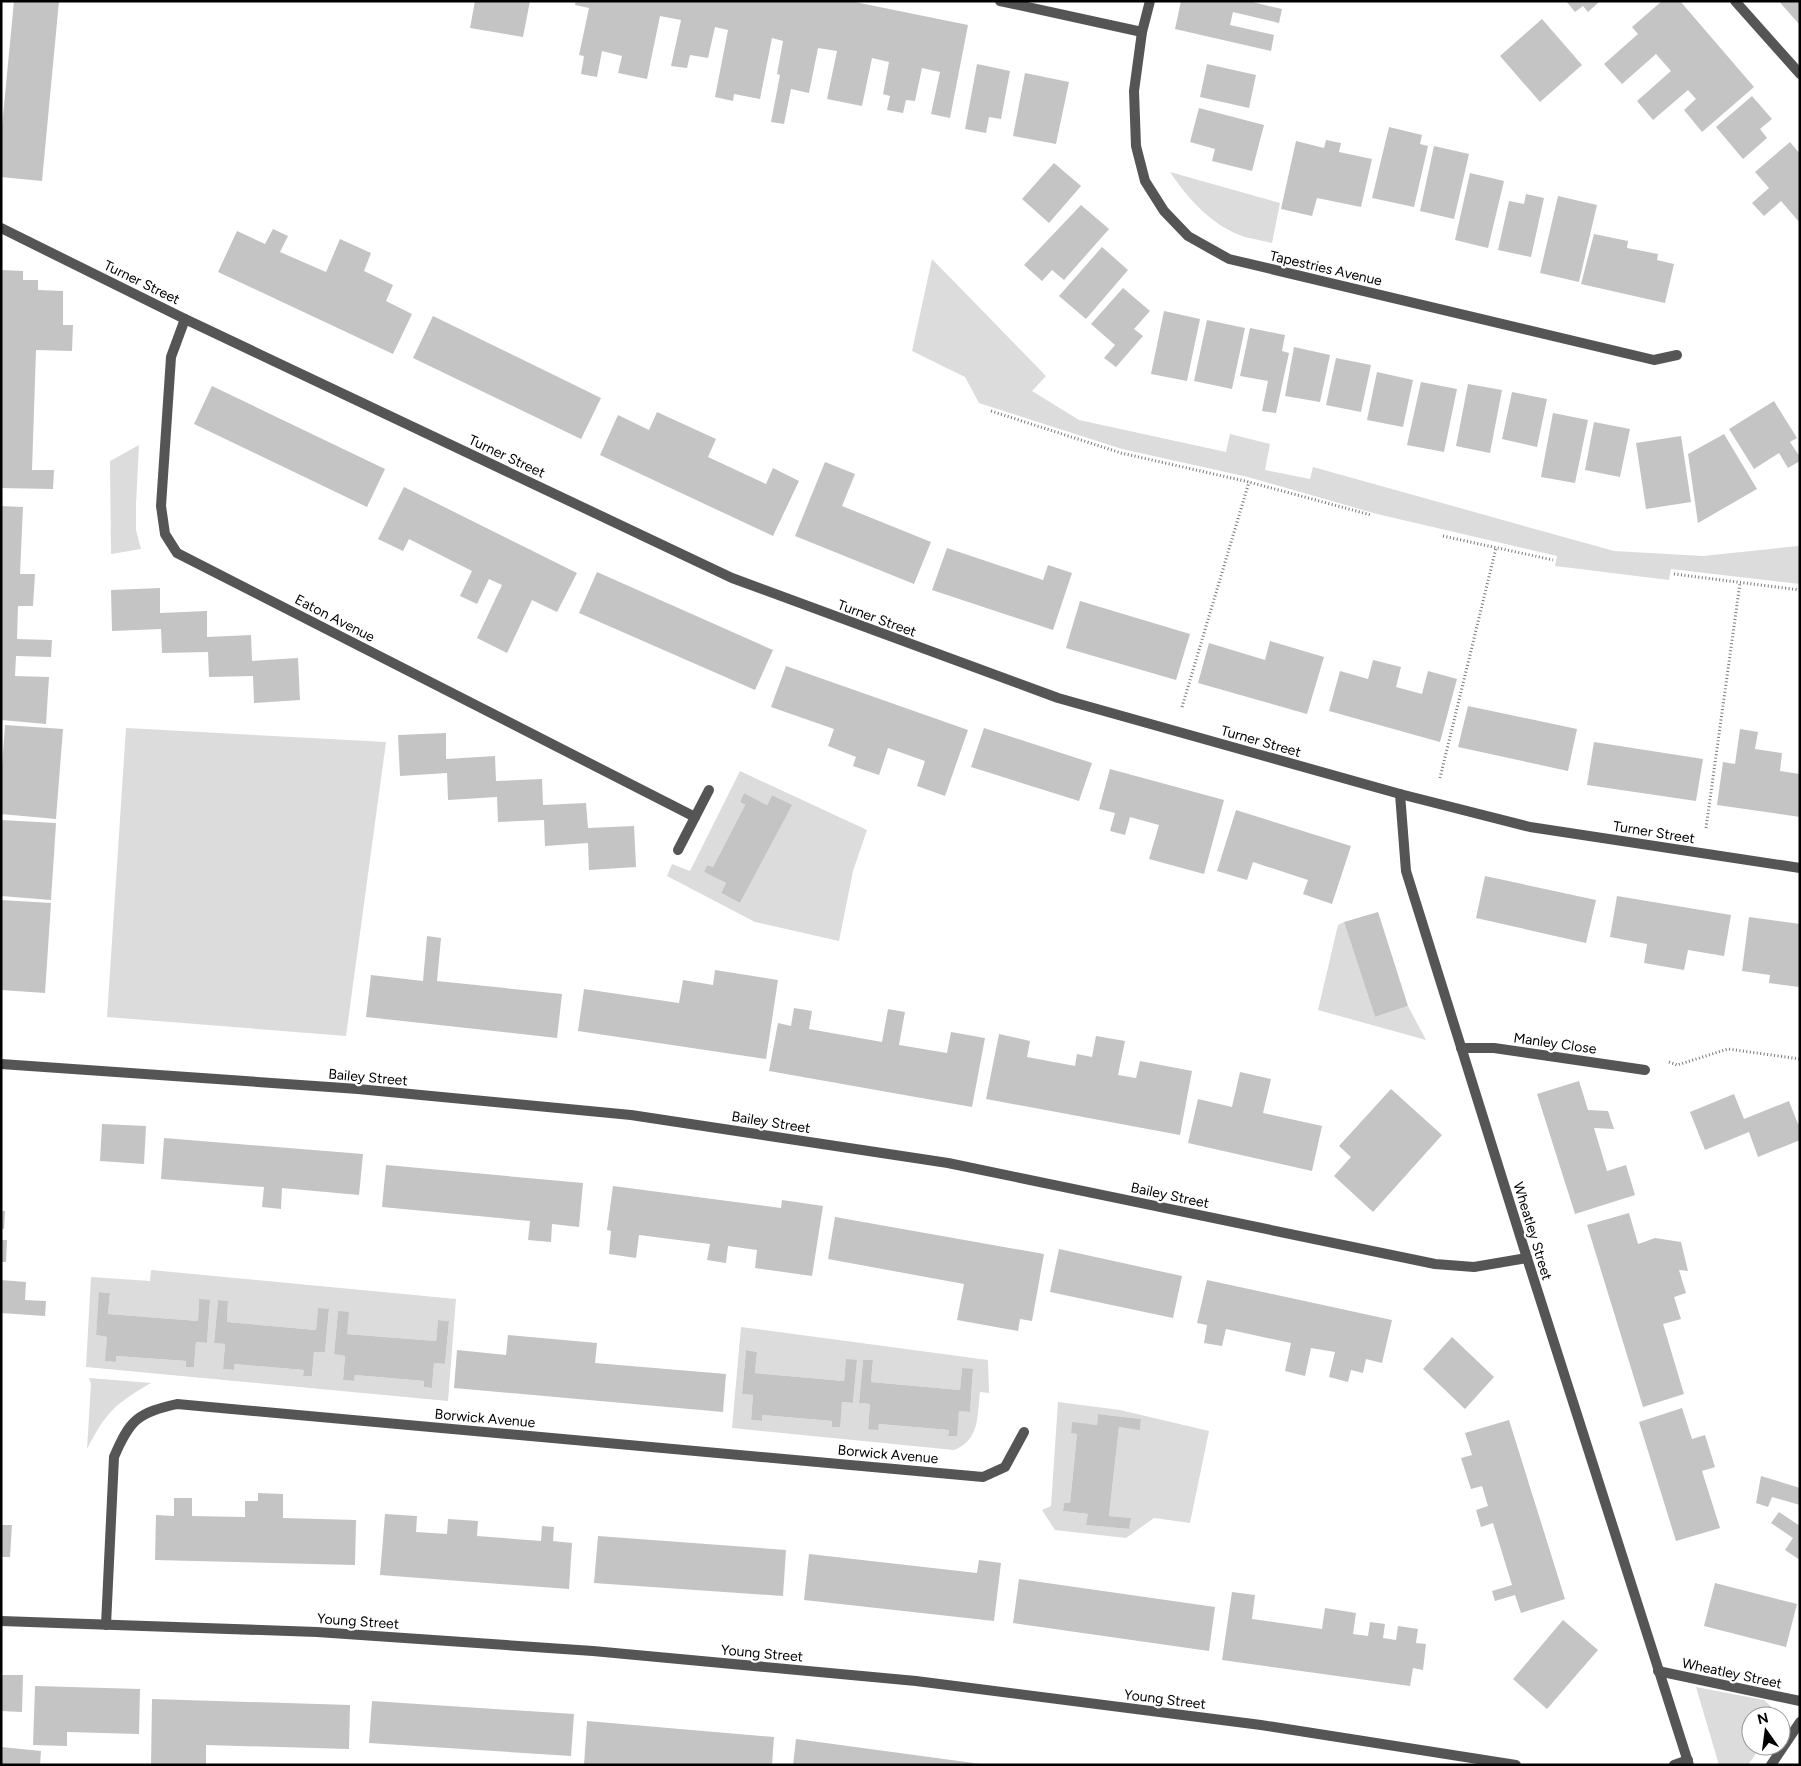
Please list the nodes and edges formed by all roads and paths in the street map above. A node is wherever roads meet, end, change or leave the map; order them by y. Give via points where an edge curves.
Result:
1 (1000, 1) edge
2 (1150, 1) edge
3 (1736, 1) edge
4 (1142, 32) junction
5 (1800, 74) edge
6 (1, 228) edge
7 (185, 318) junction
8 (1677, 355) dead end
9 (991, 411) dead end
10 (1249, 482) junction
11 (1371, 515) dead end
12 (1443, 536) dead end
13 (1496, 548) junction
14 (1554, 560) dead end
15 (1674, 574) dead end
16 (1740, 583) junction
17 (1800, 590) edge
18 (1182, 709) dead end
19 (1439, 781) dead end
20 (709, 790) dead end
21 (1400, 794) junction
22 (695, 817) junction
23 (1706, 832) dead end
24 (678, 850) dead end
25 (1800, 868) edge
26 (1461, 1048) junction
27 (1800, 1059) edge
28 (1668, 1062) dead end
29 (1, 1064) edge
30 (1645, 1070) dead end
31 (1527, 1258) junction
32 (1024, 1432) dead end
33 (1, 1622) edge
34 (106, 1625) junction
35 (1658, 1671) junction
36 (1800, 1702) edge
37 (1800, 1722) edge
38 (1688, 1763) edge
39 (1516, 1765) edge
40 (1674, 1765) edge
41 (1771, 1765) edge

1 - 4 street
2 - 4 street, Tapestries Avenue
3 - 5 street
4 - 8 street, Tapestries Avenue via 1134,91 1136,146 1145,181 1164,211 1188,236 1230,259 1654,360
6 - 7 street, Turner Street
7 - 21 street, Turner Street via 732,578 1058,698
7 - 22 street, Eaton Avenue via 171,357 161,506 165,534 178,554
9 - 10 path via 1121,453
10 - 11 path
10 - 18 path
12 - 13 path
13 - 14 path
13 - 19 path
15 - 16 path
16 - 17 path
16 - 23 path
20 - 22 street
21 - 25 street, Turner Street via 1530,827
21 - 26 street, Wheatley Street via 1406,871
22 - 24 street
26 - 30 street, Manley Close via 1494,1048
26 - 31 street, Wheatley Street
27 - 28 path via 1728,1049 1677,1065
29 - 31 street, Bailey Street via 358,1090 631,1115 948,1163 1435,1264 1474,1267
31 - 35 street, Wheatley Street
32 - 34 street, Borwick Avenue via 1005,1467 983,1477 177,1404 152,1410 137,1419 122,1437 114,1457
33 - 34 street, Young Street
34 - 39 street, Young Street via 317,1632 593,1651 916,1681 1262,1725
35 - 36 street, Wheatley Street
35 - 38 street, Wheatley Street
37 - 41 street
38 - 40 street

